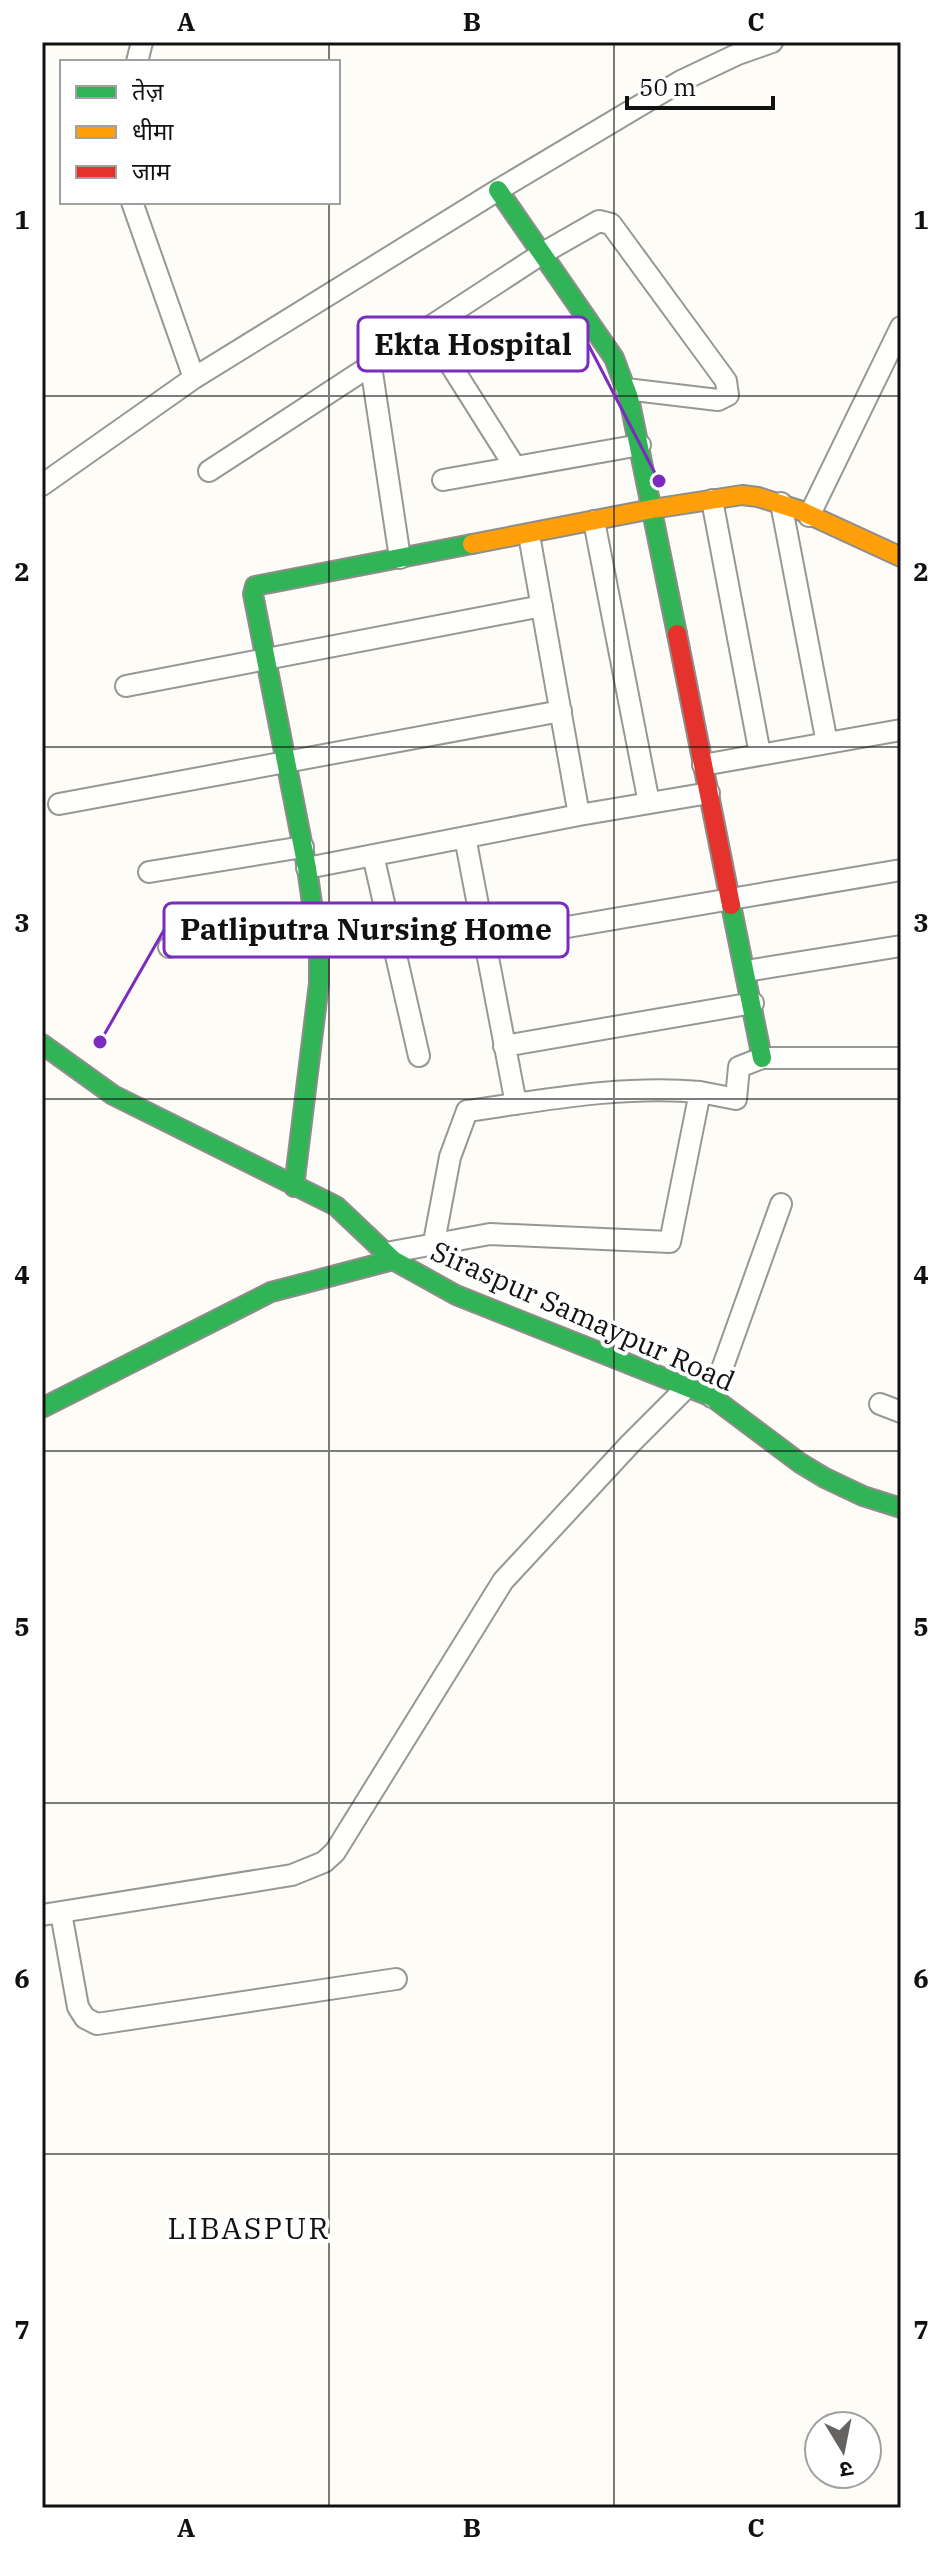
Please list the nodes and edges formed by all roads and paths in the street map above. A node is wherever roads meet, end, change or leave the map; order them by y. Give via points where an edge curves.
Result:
1 (772, 42) edge
2 (737, 48) edge
3 (498, 190) junction
4 (133, 204) edge
5 (543, 253) junction
6 (901, 327) edge
7 (428, 329) junction
8 (371, 366) junction
9 (194, 378) junction
10 (626, 389) junction
11 (640, 445) junction
12 (515, 467) junction
13 (209, 471) dead end
14 (443, 480) dead end
15 (42, 485) edge
16 (712, 500) junction
17 (781, 503) junction
18 (652, 509) junction
19 (809, 516) junction
20 (594, 521) junction
21 (529, 535) junction
22 (901, 557) edge
23 (400, 558) junction
24 (542, 606) junction
25 (265, 659) junction
26 (126, 686) dead end
27 (561, 711) junction
28 (901, 730) edge
29 (827, 743) junction
30 (760, 754) junction
31 (285, 764) junction
32 (703, 765) junction
33 (709, 793) junction
34 (649, 803) junction
35 (59, 804) dead end
36 (579, 815) junction
37 (465, 837) junction
38 (303, 847) junction
39 (373, 855) junction
40 (307, 868) junction
41 (901, 870) edge
42 (149, 872) dead end
43 (730, 898) junction
44 (315, 922) junction
45 (485, 941) junction
46 (901, 946) edge
47 (169, 947) dead end
48 (746, 971) junction
49 (753, 1003) junction
50 (42, 1044) edge
51 (504, 1046) junction
52 (419, 1056) dead end
53 (762, 1058) junction
54 (901, 1058) edge
55 (700, 1092) junction
56 (516, 1104) junction
57 (294, 1187) junction
58 (781, 1204) dead end
59 (434, 1242) junction
60 (389, 1256) junction
61 (687, 1387) junction
62 (712, 1397) junction
63 (880, 1404) dead end
64 (42, 1408) edge
65 (901, 1412) edge
66 (901, 1508) edge
67 (51, 1914) edge
68 (396, 1979) dead end

1 - 2 street
2 - 3 street
3 - 5 street
3 - 9 street
4 - 9 street
5 - 7 street
5 - 10 street via 614,358
5 - 10 street via 599,221 611,224 729,389 718,400
6 - 19 street
7 - 8 street
7 - 12 street
8 - 13 street
8 - 23 street
9 - 15 street
10 - 11 street
11 - 12 street
11 - 18 street
12 - 14 street
16 - 17 street via 754,495
16 - 18 street
16 - 30 street
17 - 19 street
17 - 29 street
18 - 20 street
18 - 32 street
19 - 22 street
20 - 21 street
20 - 34 street
21 - 23 street
21 - 24 street
23 - 25 street via 255,586
24 - 25 street
24 - 27 street
25 - 26 street
25 - 31 street
27 - 31 street
27 - 36 street
28 - 29 street
29 - 30 street
30 - 32 street
31 - 35 street
31 - 38 street
32 - 33 street
33 - 34 street
33 - 43 street
34 - 36 street
36 - 37 street
37 - 39 street
37 - 45 street
38 - 40 street
38 - 42 street
39 - 40 street
39 - 52 street
40 - 44 street
41 - 43 street
43 - 45 street
43 - 48 street
44 - 47 street
44 - 57 street via 319,983
45 - 51 street
46 - 48 street
48 - 49 street
49 - 51 street
49 - 53 street
50 - 57 street, Siraspur Samaypur Road via 113,1095
51 - 56 street
53 - 54 street
53 - 55 street via 739,1067 736,1099
55 - 56 street via 591,1093
55 - 59 street via 670,1242 490,1234
56 - 59 street via 467,1111 450,1157
57 - 60 street, Siraspur Samaypur Road via 336,1206
58 - 62 street
59 - 60 street
60 - 61 street, Siraspur Samaypur Road via 456,1295
60 - 64 street via 271,1292
61 - 62 street, Siraspur Samaypur Road
61 - 67 street via 503,1581 324,1862 292,1875
62 - 66 street, Siraspur Samaypur Road via 825,1478
63 - 65 street
67 - 68 street via 78,2007 97,2024

